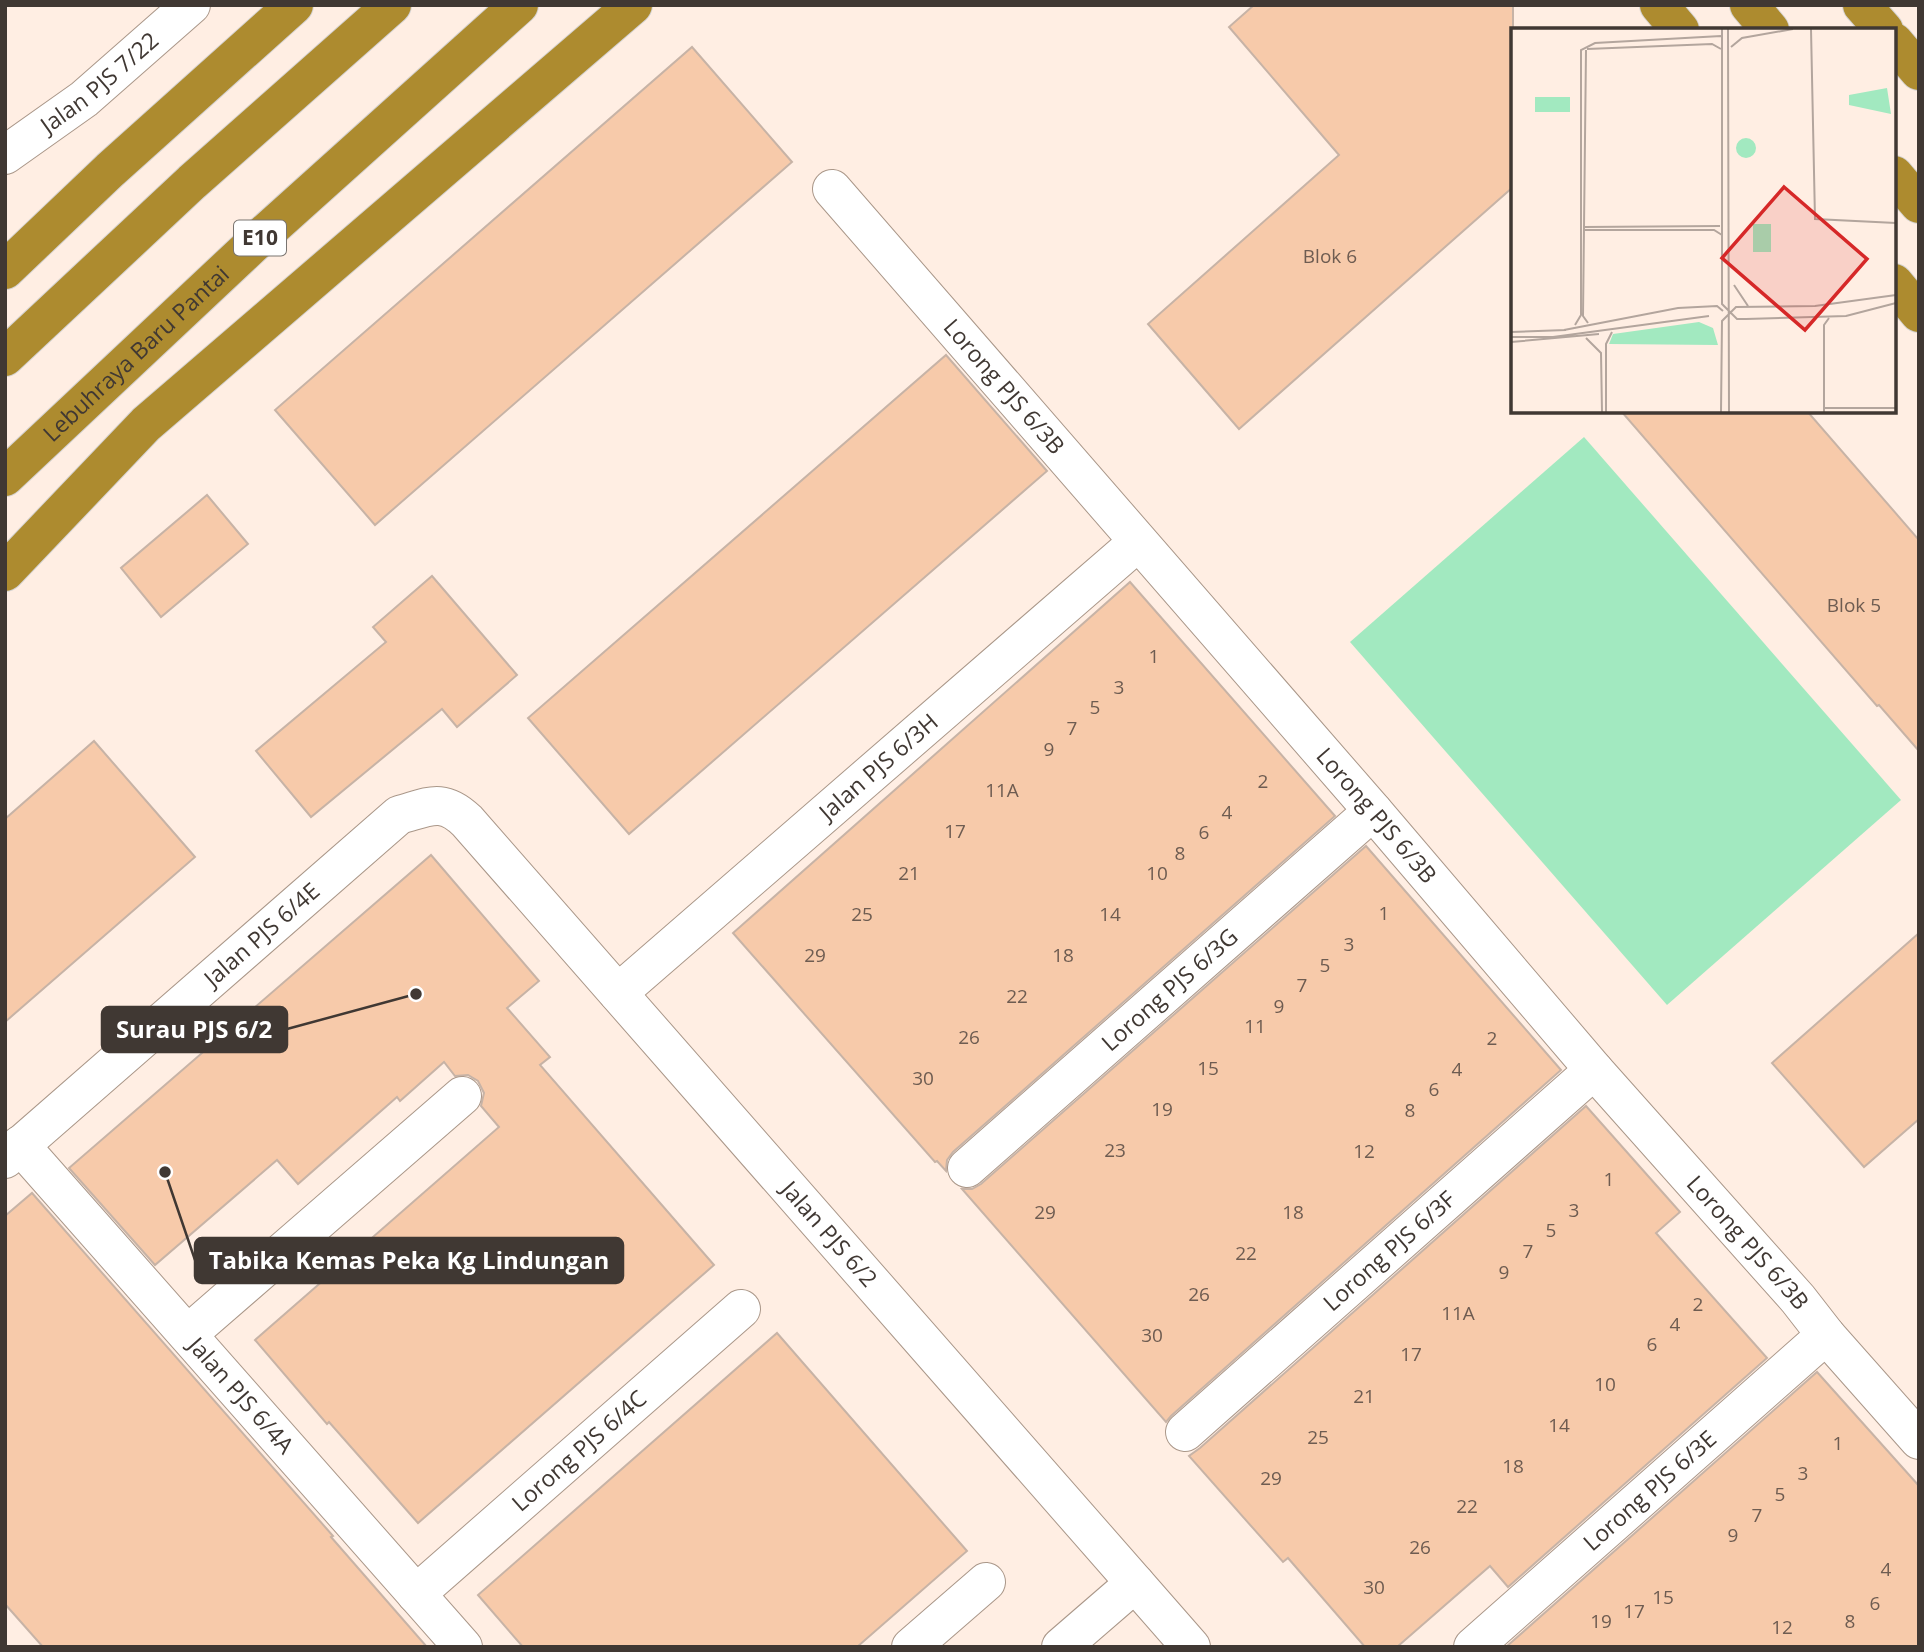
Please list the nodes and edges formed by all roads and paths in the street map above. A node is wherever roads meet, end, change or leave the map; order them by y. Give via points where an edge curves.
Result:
1 (191, 5) edge
2 (294, 5) edge
3 (392, 5) edge
4 (519, 5) edge
5 (633, 5) edge
6 (1659, 5) edge
7 (1749, 5) edge
8 (1863, 5) edge
9 (1679, 28) edge
10 (1768, 28) edge
11 (1882, 28) edge
12 (1896, 44) edge
13 (1919, 71) edge
14 (5, 155) edge
15 (1896, 177) edge
16 (832, 189) dead end
17 (1919, 204) edge
18 (5, 270) edge
19 (1896, 286) edge
20 (1919, 313) edge
21 (5, 357) edge
22 (5, 477) edge
23 (1138, 541) junction
24 (5, 572) edge
25 (1373, 811) junction
26 (467, 821) joint
27 (618, 993) junction
28 (1594, 1070) junction
29 (461, 1096) dead end
30 (13, 1152) edge
31 (967, 1168) dead end
32 (741, 1309) dead end
33 (188, 1334) junction
34 (1826, 1335) junction
35 (1185, 1432) dead end
36 (1919, 1440) edge
37 (986, 1582) dead end
38 (1135, 1583) junction
39 (416, 1594) junction
40 (463, 1647) edge
41 (911, 1647) edge
42 (1061, 1647) edge
43 (1191, 1647) edge
44 (1473, 1647) edge

1 - 14 street, Jalan PJS 7/22 via 84,99
2 - 18 highway
3 - 21 highway via 192,182
4 - 22 highway, Lebuhraya Baru Pantai / E10 via 252,245
5 - 24 highway via 146,424
6 - 9 highway
7 - 10 highway
8 - 11 highway
12 - 13 highway
15 - 17 highway
16 - 23 street, Lorong PJS 6/3B
19 - 20 highway
23 - 25 street, Lorong PJS 6/3B
23 - 27 street, Jalan PJS 6/3H
25 - 28 street, Lorong PJS 6/3B
25 - 31 street, Lorong PJS 6/3G
26 - 27 street, Jalan PJS 6/2
26 - 30 street, Jalan PJS 6/4E via 440,804 399,816
27 - 38 street, Jalan PJS 6/2
28 - 34 street, Lorong PJS 6/3B
28 - 35 street, Lorong PJS 6/3F
29 - 33 street
30 - 33 street, Jalan PJS 6/4A
32 - 39 street, Lorong PJS 6/4C
33 - 39 street, Jalan PJS 6/4A
34 - 36 street, Lorong PJS 6/3B
34 - 44 street, Lorong PJS 6/3E
37 - 41 street
38 - 42 street
38 - 43 street, Jalan PJS 6/2
39 - 40 street, Jalan PJS 6/4A

